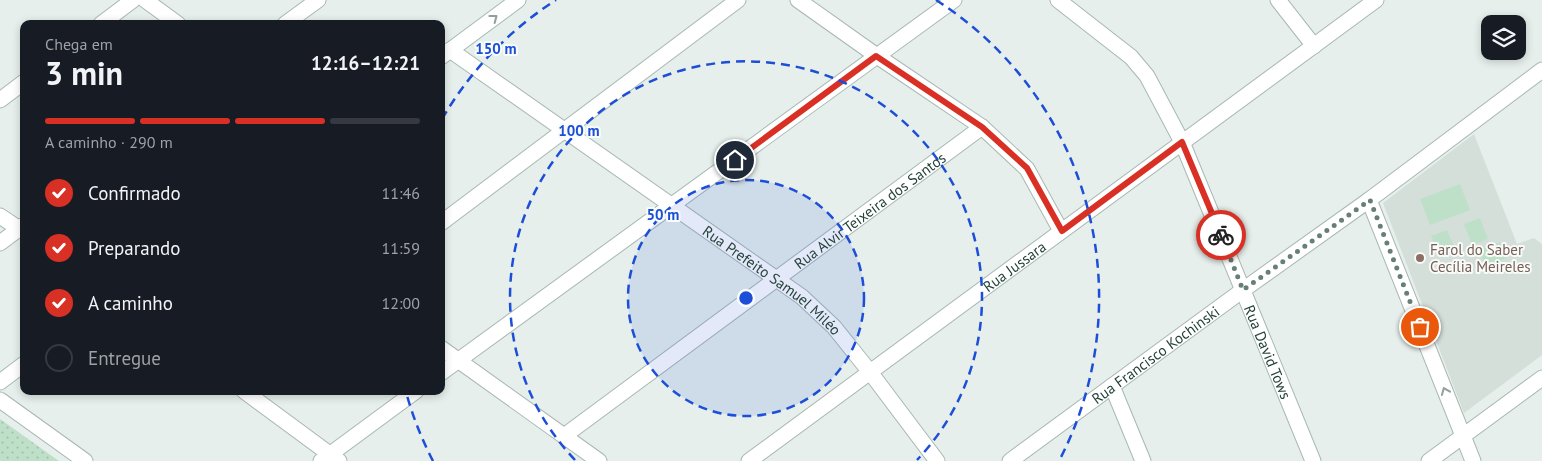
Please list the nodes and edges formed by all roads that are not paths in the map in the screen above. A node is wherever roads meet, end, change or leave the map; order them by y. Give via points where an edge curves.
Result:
1 (133, 0) edge
2 (144, 0) edge
3 (318, 0) edge
4 (518, 0) edge
5 (738, 0) edge
6 (798, 0) edge
7 (954, 0) edge
8 (1058, 0) edge
9 (1278, 0) edge
10 (1376, 0) edge
11 (106, 20) edge
12 (172, 20) edge
13 (290, 20) edge
14 (1314, 46) junction
15 (446, 54) edge
16 (876, 56) junction
17 (1542, 70) edge
18 (20, 85) edge
19 (0, 100) edge
20 (982, 127) junction
21 (565, 130) junction
22 (1182, 142) junction
23 (1370, 200) junction
24 (672, 206) junction
25 (0, 216) edge
26 (445, 220) edge
27 (20, 228) edge
28 (20, 230) edge
29 (1062, 231) junction
30 (0, 243) edge
31 (776, 279) junction
32 (1243, 290) junction
33 (445, 351) edge
34 (458, 361) junction
35 (20, 367) edge
36 (445, 370) edge
37 (870, 372) junction
38 (1542, 378) edge
39 (0, 382) edge
40 (1112, 386) junction
41 (249, 395) edge
42 (411, 395) edge
43 (0, 400) edge
44 (564, 436) junction
45 (1464, 436) junction
46 (330, 459) edge
47 (85, 461) edge
48 (599, 461) edge
49 (749, 461) edge
50 (937, 461) edge
51 (1010, 461) edge
52 (1143, 461) edge
53 (1313, 461) edge
54 (1429, 461) edge
55 (1473, 461) edge

1 - 11 street
2 - 12 street
3 - 13 street
15 -> 4 street
5 - 21 street
6 - 16 street
7 - 16 street
8 - 22 street, Rua David Tows via 1131,57 1147,76
9 - 14 street
10 - 14 street, Rua Jussara
14 - 22 street, Rua Jussara
15 - 21 street, Rua Prefeito Samuel Miléo
16 - 20 street
16 - 24 street
17 - 23 street, Rua Francisco Kochinski
18 - 19 street
20 - 29 street via 1027,168
20 - 31 street, Rua Alvir Teixeira dos Santos
21 - 24 street, Rua Prefeito Samuel Miléo
21 - 26 street
22 - 29 street, Rua Jussara
22 - 32 street, Rua David Tows
23 - 32 street, Rua Francisco Kochinski
45 -> 23 street
24 - 31 street, Rua Prefeito Samuel Miléo
24 - 34 street
25 - 27 street
28 - 30 street
29 - 37 street, Rua Jussara
31 - 37 street, Rua Prefeito Samuel Miléo via 802,297 834,328
31 - 44 street, Rua Alvir Teixeira dos Santos
32 - 40 street, Rua Francisco Kochinski
32 - 53 street, Rua David Tows
33 - 34 street
34 - 36 street
34 - 44 street
35 - 39 street
37 - 49 street, Rua Jussara
37 - 50 street, Rua Prefeito Samuel Miléo
38 - 45 street
40 - 51 street, Rua Francisco Kochinski
40 - 52 street
41 - 46 street
42 - 46 street
43 - 47 street
44 - 48 street
45 - 54 street
45 - 55 street

